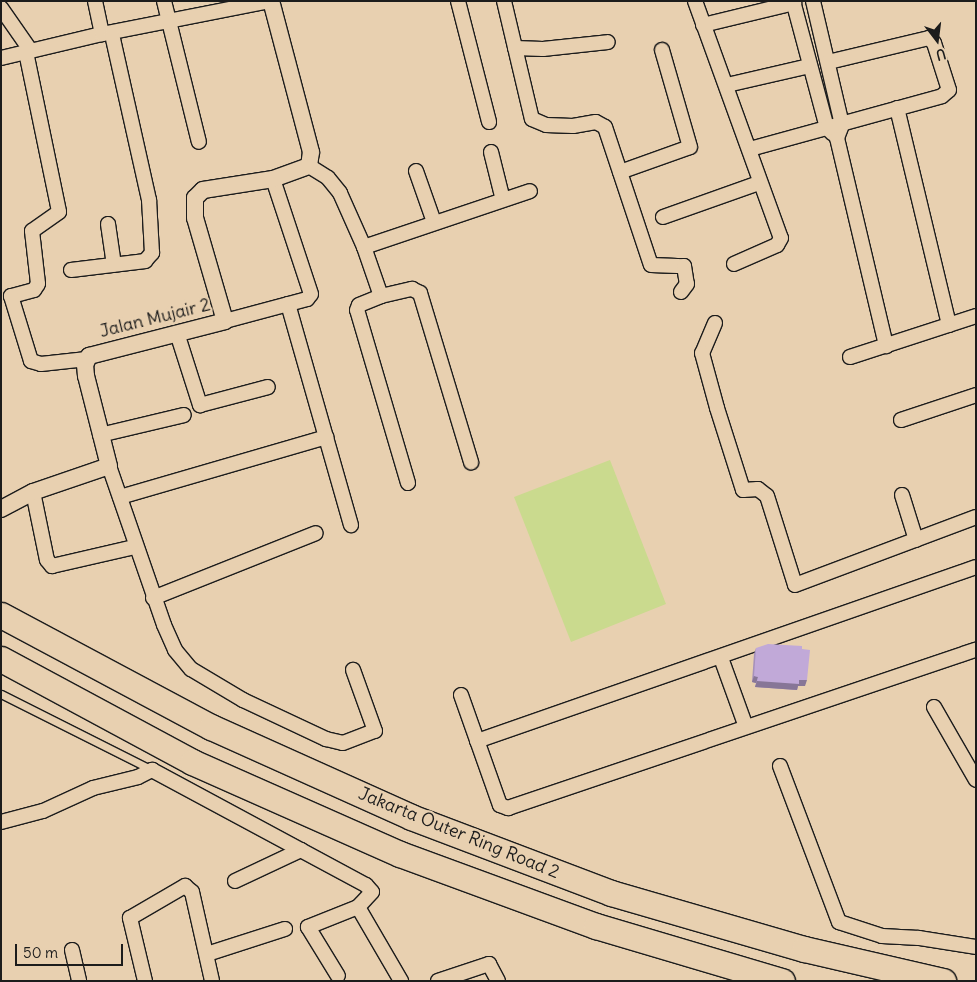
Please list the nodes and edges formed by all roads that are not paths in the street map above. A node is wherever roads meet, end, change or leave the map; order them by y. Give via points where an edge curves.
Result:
1 (95, 1) edge
2 (164, 1) edge
3 (271, 1) edge
4 (458, 1) edge
5 (504, 1) edge
6 (695, 1) edge
7 (813, 1) edge
8 (794, 2) edge
9 (1, 8) edge
10 (170, 23) junction
11 (703, 25) junction
12 (107, 34) junction
13 (608, 42) dead end
14 (515, 48) junction
15 (662, 50) dead end
16 (28, 52) junction
17 (1, 58) edge
18 (828, 62) junction
19 (809, 66) junction
20 (727, 85) junction
21 (897, 108) junction
22 (489, 122) dead end
23 (827, 128) junction
24 (840, 131) junction
25 (199, 142) dead end
26 (750, 148) junction
27 (491, 152) dead end
28 (309, 166) junction
29 (416, 171) dead end
30 (620, 172) junction
31 (273, 179) junction
32 (759, 182) junction
33 (530, 190) dead end
34 (503, 200) junction
35 (663, 217) dead end
36 (434, 222) junction
37 (108, 224) dead end
38 (364, 247) junction
39 (734, 264) dead end
40 (114, 265) junction
41 (71, 270) dead end
42 (681, 292) dead end
43 (381, 296) junction
44 (288, 304) junction
45 (976, 316) edge
46 (225, 321) junction
47 (715, 323) dead end
48 (949, 326) junction
49 (177, 333) junction
50 (886, 346) junction
51 (850, 357) dead end
52 (87, 360) junction
53 (268, 387) dead end
54 (976, 395) edge
55 (184, 415) dead end
56 (901, 420) dead end
57 (100, 435) junction
58 (326, 438) junction
59 (471, 462) dead end
60 (109, 466) junction
61 (408, 483) dead end
62 (34, 492) junction
63 (902, 495) dead end
64 (120, 497) junction
65 (1, 510) edge
66 (976, 517) edge
67 (350, 525) dead end
68 (316, 533) dead end
69 (916, 540) junction
70 (134, 547) junction
71 (976, 568) edge
72 (153, 598) junction
73 (1, 615) edge
74 (976, 650) edge
75 (721, 658) junction
76 (1, 659) edge
77 (353, 670) dead end
78 (1, 694) edge
79 (461, 695) dead end
80 (934, 707) dead end
81 (746, 727) junction
82 (476, 741) junction
83 (780, 766) dead end
84 (152, 770) junction
85 (976, 780) edge
86 (1, 822) edge
87 (301, 850) junction
88 (234, 881) dead end
89 (358, 907) junction
90 (285, 929) dead end
91 (976, 947) edge
92 (72, 950) dead end
93 (206, 954) junction
94 (338, 976) dead end
95 (79, 981) edge
96 (145, 981) edge
97 (212, 981) edge
98 (401, 981) edge
99 (438, 981) edge
100 (498, 981) edge
101 (782, 981) edge
102 (943, 981) edge

1 - 12 street
2 - 10 street
3 - 10 street
3 - 28 street via 311,152
4 - 22 street
5 - 14 street
6 - 11 street
7 - 18 street
8 - 11 street
8 - 19 street
9 - 16 street
10 - 12 street
10 - 25 street
11 - 20 street
12 - 16 street
12 - 40 street via 149,200 152,250 147,260
13 - 14 street via 543,49
14 - 30 street via 532,119 546,125 601,123
15 - 30 street via 691,145
16 - 17 street
16 - 52 street via 59,203 56,216 32,231 38,284 34,290 11,296 31,361 40,364
18 - 21 street via 926,37 931,39 948,93
18 - 24 street
19 - 20 street
19 - 23 street
20 - 26 street
21 - 24 street
21 - 48 street
23 - 24 street
23 - 26 street
24 - 50 street
26 - 32 street
27 - 34 street
28 - 31 street, Jalan Mujair 2
28 - 38 street via 328,178 340,193
29 - 36 street
30 - 42 street via 651,265 654,268 684,266 687,284
31 - 44 street via 311,293 307,299
31 - 46 street, Jalan Mujair 2 via 203,190 195,198 195,218
32 - 35 street
32 - 39 street via 780,242
33 - 34 street
34 - 36 street
36 - 38 street
37 - 40 street
38 - 43 street
40 - 41 street
43 - 59 street via 412,289 420,292
43 - 61 street via 359,305 357,310
44 - 46 street
44 - 58 street
45 - 48 street
46 - 49 street, Jalan Mujair 2
47 - 69 street via 702,353 717,408 743,490 761,490 768,496 795,585
48 - 50 street
49 - 52 street, Jalan Mujair 2 via 94,354
49 - 53 street via 200,405
50 - 51 street
52 - 57 street, Jalan Mujair 2 via 86,376
54 - 56 street
55 - 57 street
57 - 60 street, Jalan Mujair 2
58 - 64 street
58 - 67 street
60 - 62 street
60 - 64 street
62 - 65 street
62 - 70 street via 47,560 52,566
63 - 69 street
64 - 70 street
66 - 69 street
68 - 72 street
70 - 72 street
71 - 75 street
72 - 77 street via 175,650 191,669 243,700 334,743 350,742 375,731
73 - 102 highway, Jakarta Outer Ring Road 2 via 211,728 411,817 612,892 804,949
74 - 81 street
75 - 81 street
75 - 82 street
76 - 101 highway, Jakarta Outer Ring Road 2 via 192,762 400,854 596,926
78 - 84 lane
79 - 82 street
80 - 85 street
81 - 82 street via 508,808 500,805
83 - 91 street via 838,922 882,936
84 - 86 street
84 - 87 street
87 - 88 street
87 - 89 street via 366,885 372,892
89 - 94 street via 308,927
89 - 98 street
90 - 93 street
92 - 95 street
93 - 96 street via 192,892 182,886 130,918
93 - 97 street
99 - 100 street via 489,964

